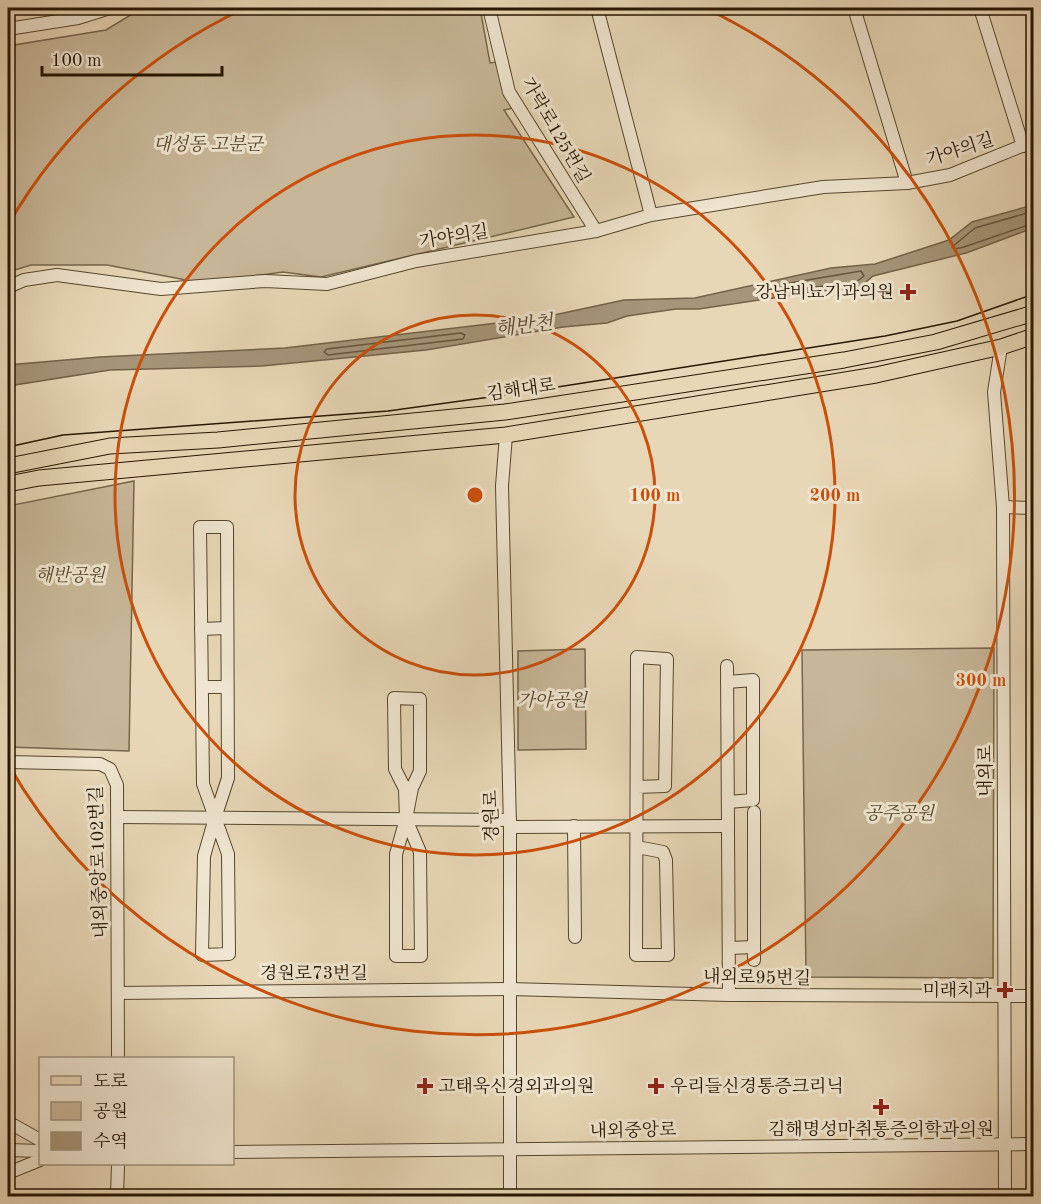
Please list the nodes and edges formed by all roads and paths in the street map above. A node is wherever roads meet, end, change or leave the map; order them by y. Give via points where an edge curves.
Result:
1 (110, 8) edge
2 (489, 8) edge
3 (597, 8) edge
4 (854, 8) edge
5 (980, 8) edge
6 (8, 29) edge
7 (1028, 144) edge
8 (907, 183) junction
9 (651, 215) junction
10 (596, 231) junction
11 (8, 287) edge
12 (1034, 313) edge
13 (1034, 336) edge
14 (1001, 347) junction
15 (506, 435) junction
16 (8, 466) edge
17 (8, 484) edge
18 (1003, 507) junction
19 (1034, 507) edge
20 (201, 628) junction
21 (227, 628) junction
22 (727, 666) dead end
23 (727, 682) junction
24 (202, 687) junction
25 (227, 687) junction
26 (8, 762) edge
27 (637, 787) junction
28 (728, 802) junction
29 (753, 812) dead end
30 (118, 817) junction
31 (215, 818) junction
32 (406, 819) junction
33 (510, 823) junction
34 (574, 826) junction
35 (636, 826) junction
36 (728, 826) junction
37 (637, 847) junction
38 (575, 937) dead end
39 (729, 948) junction
40 (510, 990) junction
41 (118, 993) junction
42 (729, 995) junction
43 (1003, 996) junction
44 (1034, 996) edge
45 (118, 1057) edge
46 (8, 1122) edge
47 (39, 1139) edge
48 (1034, 1144) edge
49 (1006, 1145) junction
50 (510, 1149) junction
51 (8, 1150) edge
52 (39, 1151) edge
53 (234, 1152) edge
54 (39, 1160) edge
55 (118, 1165) edge
56 (8, 1173) edge
57 (117, 1197) edge
58 (510, 1197) edge
59 (1005, 1197) edge

1 - 6 street via 67,20
2 - 10 street, 가락로125번길 via 509,92
3 - 9 street
4 - 8 street, 가야의길
5 - 7 street, 가야의길
7 - 8 street, 가야의길 via 950,176
8 - 9 street, 가야의길 via 823,188
9 - 10 street, 가야의길
10 - 11 street, 가야의길 via 416,261 327,284 265,281 161,289 57,275
12 - 16 main road, 김해대로 via 936,342 855,358 505,412 218,440 110,446
13 - 14 main road
14 - 15 main road via 876,375
14 - 18 street, 내외로 via 994,392
15 - 17 main road
15 - 33 street, 경원로 via 502,486
18 - 19 street
18 - 43 street, 내외로
20 - 21 street
20 - 21 street via 200,527 227,527
20 - 24 street
21 - 25 street
22 - 23 street
23 - 28 street
23 - 28 street via 753,680 753,800
24 - 25 street
24 - 31 street via 203,784
25 - 31 street via 228,778
26 - 30 street, 내외중앙로102번길 via 100,764 110,769 117,785
27 - 27 street via 637,657 667,658 665,786
27 - 35 street
28 - 36 street
29 - 39 street via 754,953
30 - 31 street
30 - 41 street, 내외중앙로102번길
31 - 31 street via 204,856 202,954 229,954 228,854
31 - 32 street
32 - 32 street via 420,771 420,699 394,698 395,769 405,789
32 - 32 street via 396,854 396,956 421,956 420,852
32 - 33 street
33 - 34 street
33 - 40 street, 경원로
34 - 35 street
34 - 38 street
35 - 36 street
35 - 37 street
36 - 39 street
37 - 37 street via 663,852 666,860 668,955 636,955
39 - 42 street
40 - 41 street, 경원로73번길
40 - 42 street, 내외로95번길
40 - 50 street, 경원로
41 - 45 street, 내외중앙로102번길
42 - 43 street, 내외로95번길
43 - 44 street, 내외로95번길
43 - 49 street, 내외로
46 - 47 street
48 - 49 street, 내외중앙로
49 - 50 street, 내외중앙로
49 - 59 street, 내외로
50 - 53 street, 내외중앙로
50 - 58 street, 경원로
51 - 52 street
54 - 56 street
55 - 57 street

